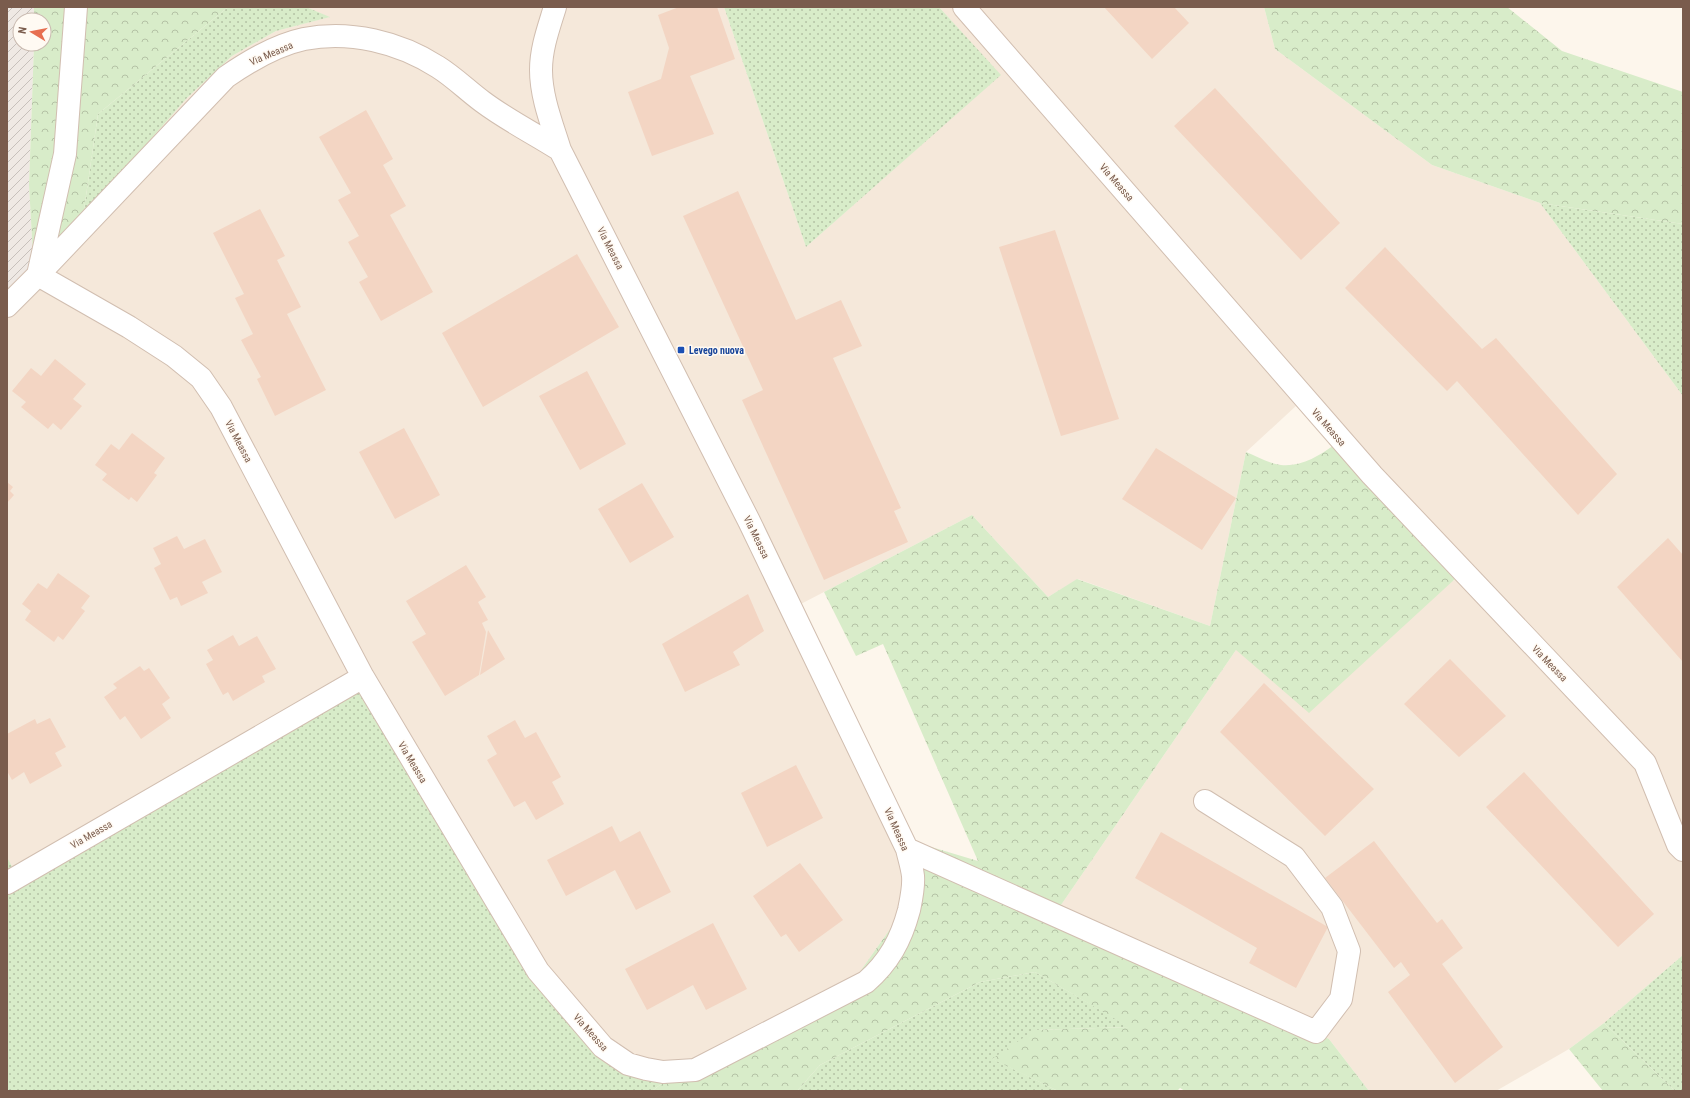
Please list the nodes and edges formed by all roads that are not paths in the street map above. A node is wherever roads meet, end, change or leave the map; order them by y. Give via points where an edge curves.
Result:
1 (76, 7) edge
2 (555, 7) edge
3 (964, 7) edge
4 (560, 150) junction
5 (38, 275) junction
6 (7, 306) edge
7 (363, 677) junction
8 (1205, 801) dead end
9 (907, 849) junction
10 (1683, 850) edge
11 (7, 883) edge

1 - 5 street via 65,154
2 - 4 street, Via Meassa via 545,42 541,70 546,108
3 - 10 street, Via Meassa via 1372,475 1645,763 1678,845
4 - 5 street, Via Meassa via 484,103 438,67 412,53 386,43 356,37 304,39 250,60 226,77
4 - 9 street, Via Meassa via 749,521
5 - 6 street, Via Meassa
5 - 7 street, Via Meassa via 130,327 174,356 201,378 221,406
7 - 9 street, Via Meassa via 538,971 603,1047 628,1064 663,1072 695,1070 866,982 881,969 894,951 904,930 913,877
7 - 11 street, Via Meassa
8 - 9 street via 1294,857 1332,907 1349,951 1341,999 1316,1032

